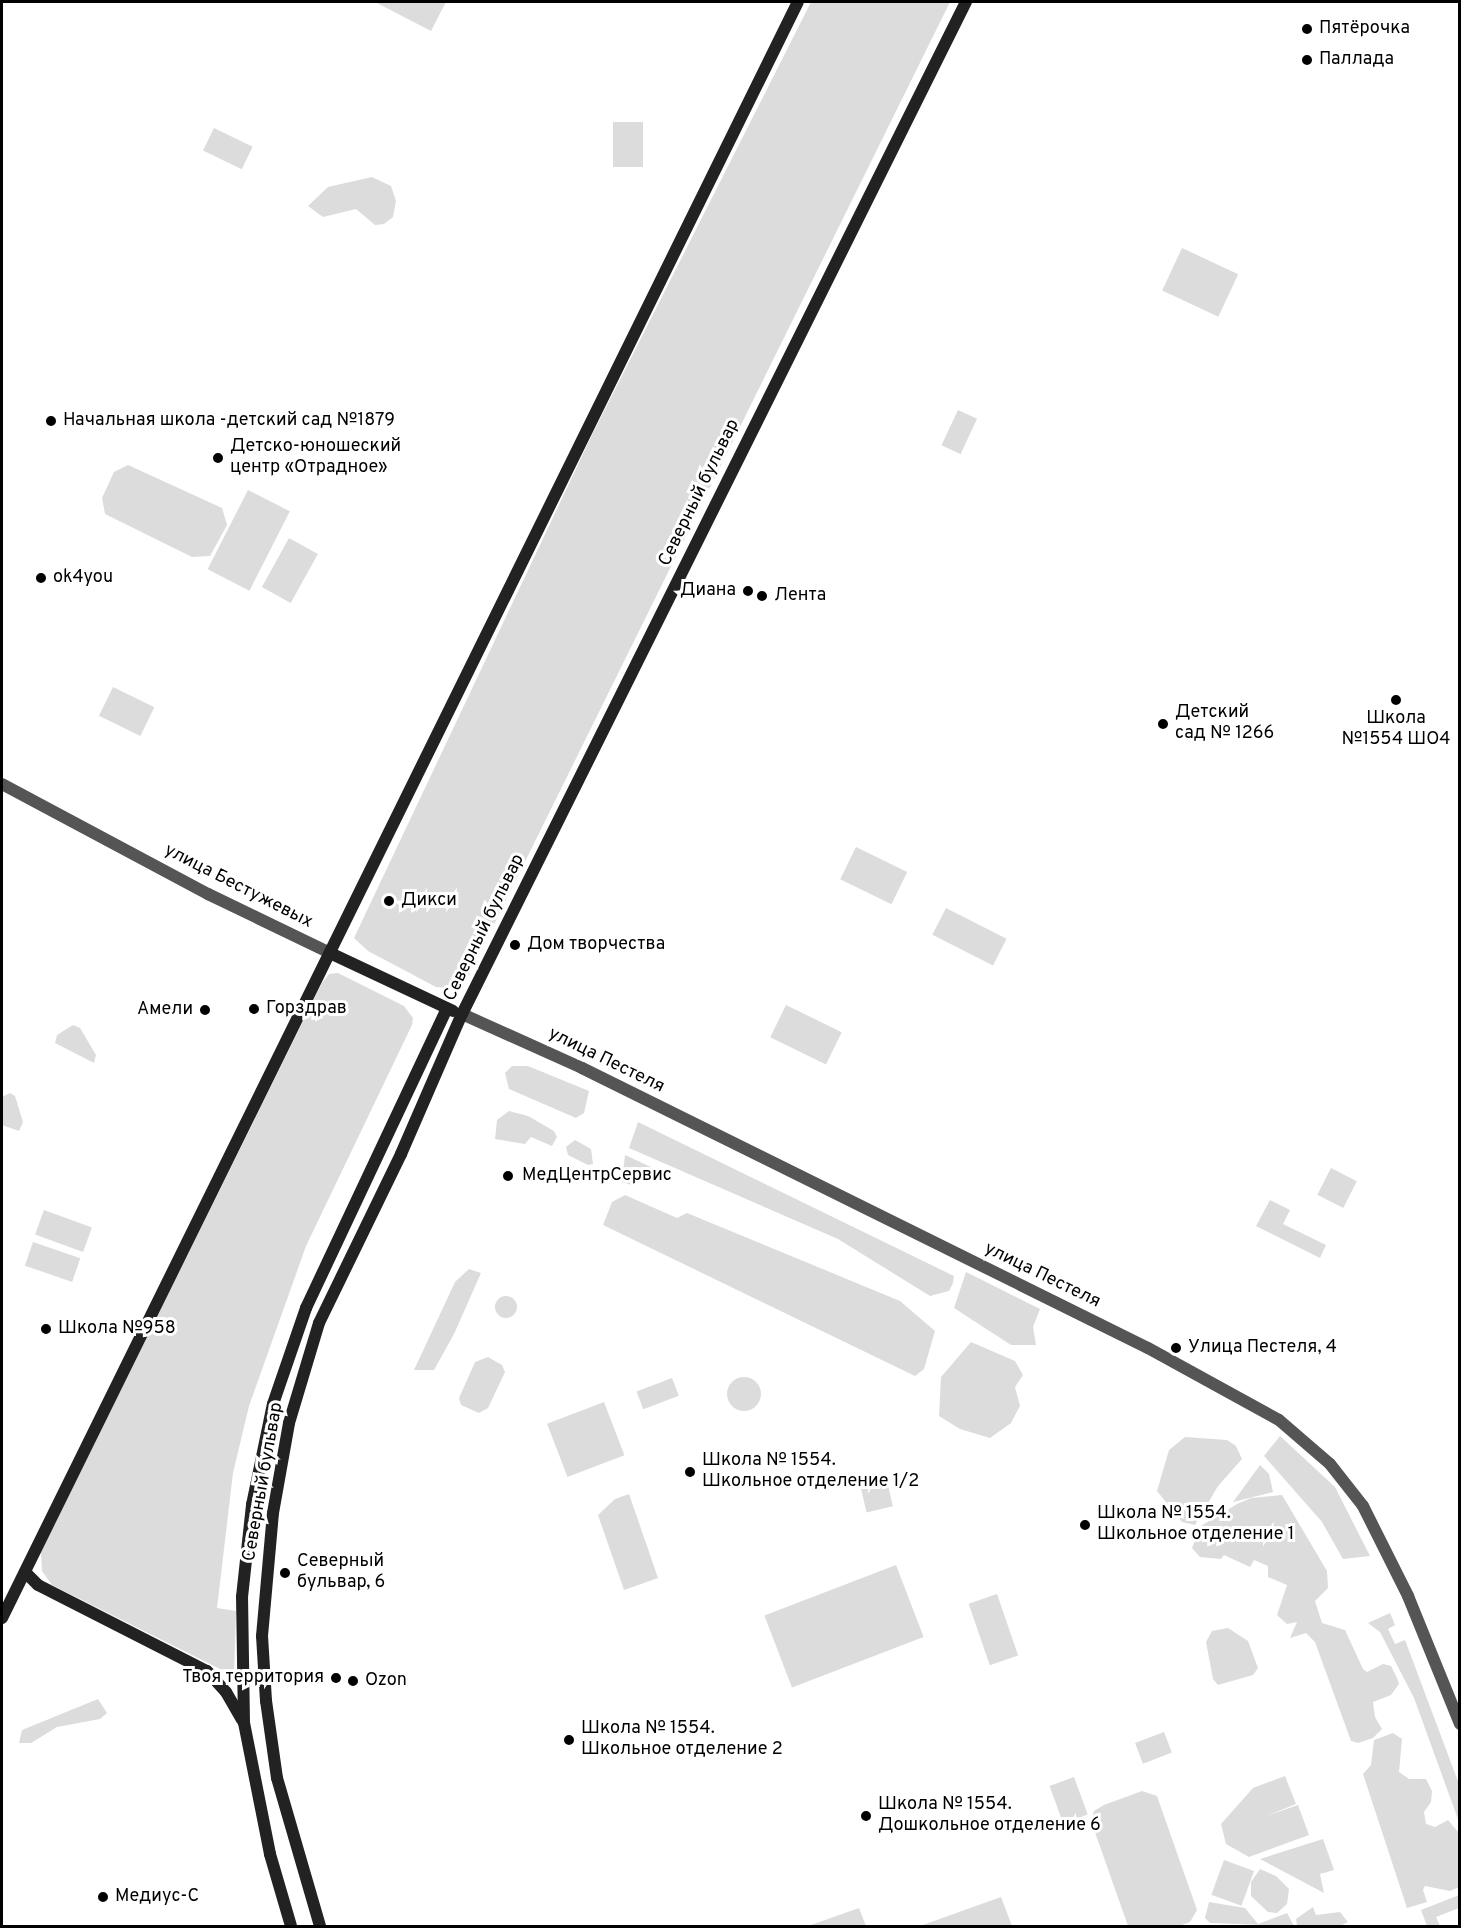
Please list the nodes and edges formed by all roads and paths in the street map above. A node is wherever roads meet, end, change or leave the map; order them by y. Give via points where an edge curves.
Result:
1 (798, 2) edge
2 (966, 2) edge
3 (2, 784) edge
4 (330, 953) junction
5 (447, 1008) junction
6 (462, 1014) junction
7 (25, 1572) junction
8 (2, 1618) edge
9 (244, 1724) junction
10 (1460, 1724) edge
11 (291, 1926) edge
12 (320, 1926) edge

1 - 4 main road
2 - 6 main road, Северный бульвар
3 - 4 street, улица Бестужевых via 208,894
4 - 5 main road, улица Бестужевых
4 - 7 main road
5 - 6 main road, улица Бестужевых
5 - 9 main road, Северный бульвар via 306,1308 273,1404 252,1505 242,1597
6 - 10 street, улица Пестеля via 582,1068 1138,1343 1279,1420 1330,1464 1363,1506 1412,1603
6 - 12 main road, Северный бульвар via 401,1154 319,1323 289,1423 273,1513 262,1636 266,1701 280,1790
7 - 8 main road
7 - 9 main road via 38,1585 207,1671 226,1692
9 - 11 main road, Северный бульвар via 270,1854

